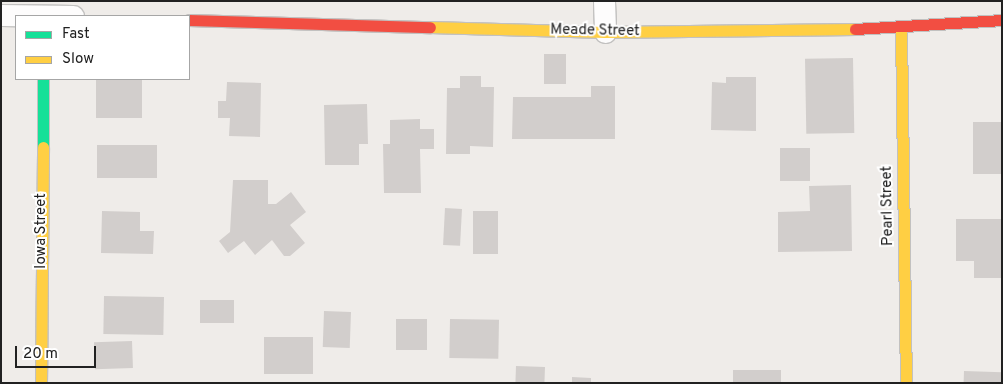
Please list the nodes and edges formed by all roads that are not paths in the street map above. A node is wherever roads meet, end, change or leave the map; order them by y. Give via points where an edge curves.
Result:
1 (604, 1) edge
2 (44, 11) edge
3 (1, 15) edge
4 (67, 15) edge
5 (190, 20) edge
6 (1002, 20) edge
7 (901, 29) junction
8 (605, 32) junction
9 (43, 80) edge
10 (41, 383) edge
11 (906, 383) edge

1 - 8 street
2 - 3 street
2 - 4 street
5 - 8 street, Meade Street
6 - 7 street, Meade Street
7 - 8 street, Meade Street
7 - 11 street, Pearl Street
9 - 10 street, Iowa Street

